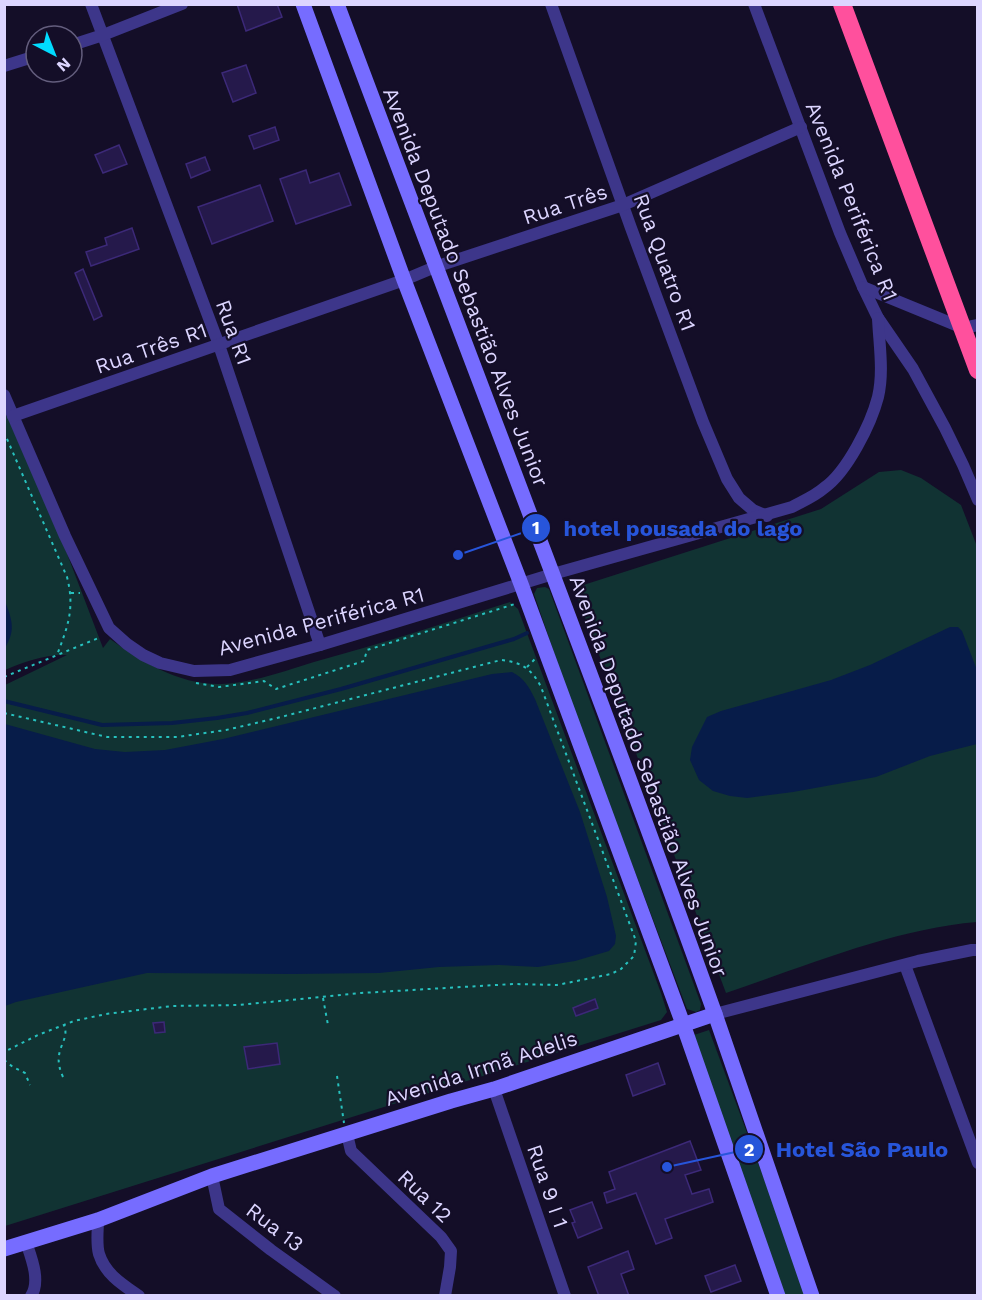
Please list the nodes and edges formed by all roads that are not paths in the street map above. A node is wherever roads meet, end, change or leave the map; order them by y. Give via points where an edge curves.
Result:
1 (91, 4) edge
2 (182, 4) edge
3 (303, 4) edge
4 (337, 4) edge
5 (551, 4) edge
6 (754, 4) edge
7 (842, 4) edge
8 (103, 35) junction
9 (84, 41) edge
10 (24, 60) edge
11 (4, 66) edge
12 (801, 127) junction
13 (623, 206) junction
14 (435, 267) junction
15 (404, 280) junction
16 (863, 287) junction
17 (878, 318) junction
18 (970, 327) edge
19 (219, 345) junction
20 (978, 370) edge
21 (4, 394) edge
22 (14, 416) junction
23 (978, 500) edge
24 (767, 516) junction
25 (553, 574) junction
26 (521, 584) junction
27 (320, 645) junction
28 (978, 950) edge
29 (905, 965) junction
30 (715, 1014) junction
31 (683, 1024) junction
32 (494, 1089) junction
33 (347, 1134) junction
34 (978, 1162) edge
35 (212, 1176) junction
36 (98, 1220) junction
37 (26, 1242) junction
38 (4, 1249) edge
39 (31, 1296) edge
40 (139, 1296) edge
41 (335, 1296) edge
42 (445, 1296) edge
43 (565, 1296) edge
44 (778, 1296) edge
45 (812, 1296) edge

1 - 8 street, Rua R1
2 - 8 street
3 - 15 street
4 - 14 street, Avenida Deputado Sebastião Alves Junior
5 - 13 street, Rua Quatro R1
6 - 12 street, Avenida Periférica R1
7 - 18 highway
8 - 9 street
8 - 19 street, Rua R1
10 - 11 street
12 - 13 street, Rua Três
12 - 16 street, Avenida Periférica R1
13 - 14 street, Rua Três
13 - 24 street, Rua Quatro R1 via 728,479 739,498
14 - 15 street, Rua Três
14 - 25 street, Avenida Deputado Sebastião Alves Junior
15 - 19 street, Rua Três R1
15 - 26 street
16 - 17 street, Avenida Periférica R1
16 - 18 street
17 - 23 street, Avenida Periférica R1 via 913,369
17 - 24 street, Avenida Periférica R1 via 878,397 847,464 826,488
18 - 20 highway
19 - 22 street, Rua Três R1
19 - 27 street, Rua R1
21 - 22 street, Avenida Periférica R1
22 - 27 street, Avenida Periférica R1 via 109,628 127,645 160,663 194,671 230,670
24 - 25 street, Avenida Periférica R1
25 - 26 street, Avenida Periférica R1
25 - 30 street, Avenida Deputado Sebastião Alves Junior
26 - 27 street, Avenida Periférica R1
26 - 31 street
28 - 29 street, Avenida Irmã Adelis
29 - 30 street, Avenida Irmã Adelis
29 - 34 street
30 - 31 street, Avenida Irmã Adelis
30 - 45 street, Avenida Deputado Sebastião Alves Junior
31 - 32 street, Avenida Irmã Adelis
31 - 44 street
32 - 33 street, Avenida Irmã Adelis
32 - 43 street, Rua 9 I 1
33 - 35 street, Avenida Irmã Adelis
33 - 42 street, Rua 12 via 351,1151 451,1251
35 - 36 street, Avenida Irmã Adelis
35 - 41 street, Rua 13 via 219,1209
36 - 37 street, Avenida Irmã Adelis
36 - 40 street via 99,1254 110,1274
37 - 38 street, Avenida Irmã Adelis
37 - 39 street via 36,1280

